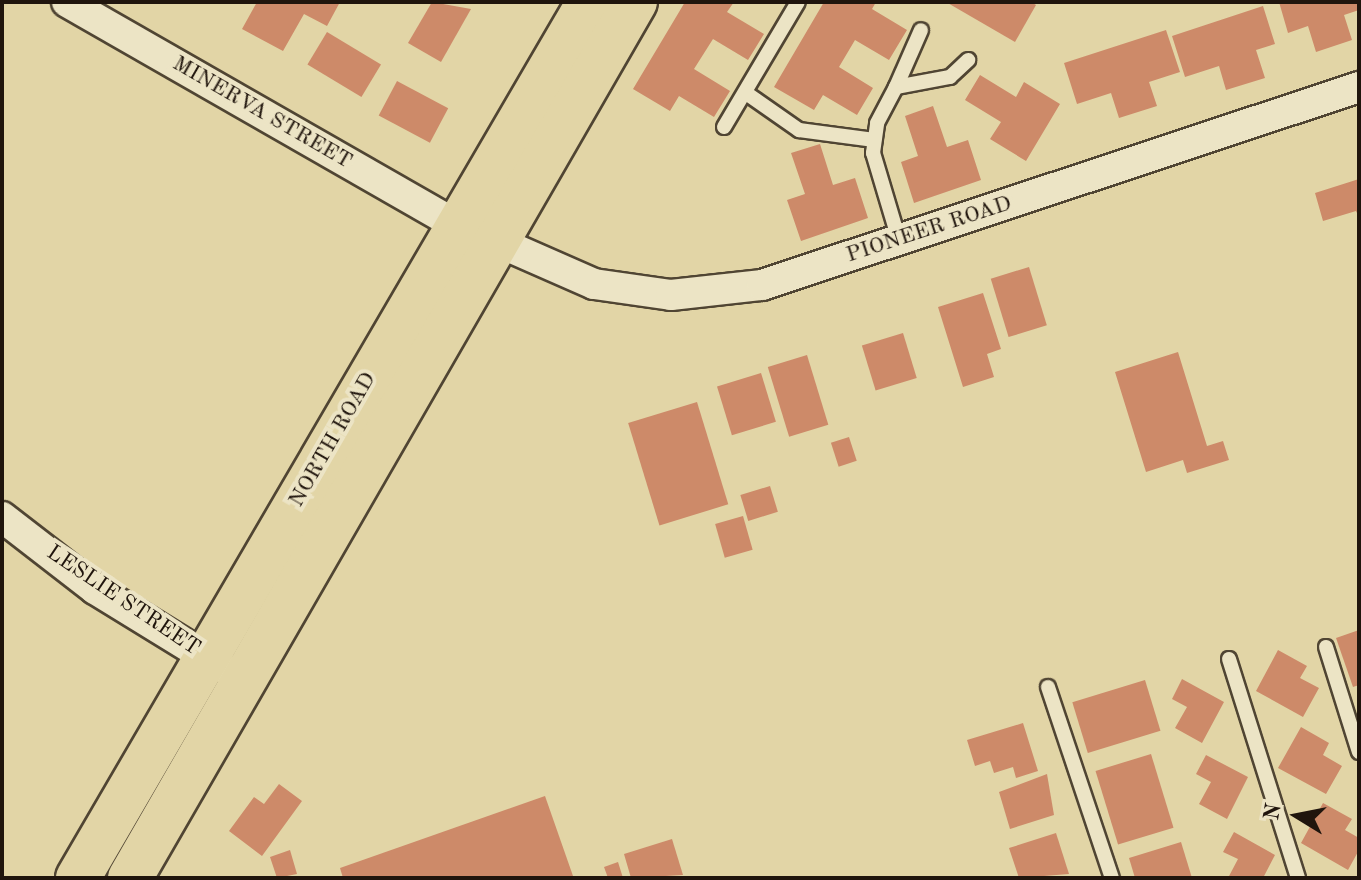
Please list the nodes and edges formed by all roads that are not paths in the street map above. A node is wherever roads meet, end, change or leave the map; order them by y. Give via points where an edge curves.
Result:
1 (67, 2) edge
2 (589, 2) edge
3 (635, 2) edge
4 (798, 2) edge
5 (921, 30) dead end
6 (968, 60) dead end
7 (896, 87) junction
8 (1359, 87) edge
9 (746, 93) junction
10 (724, 127) dead end
11 (874, 140) junction
12 (476, 233) junction
13 (899, 240) junction
14 (2, 517) edge
15 (1326, 647) dead end
16 (207, 658) junction
17 (1229, 659) dead end
18 (245, 683) junction
19 (1048, 687) dead end
20 (1359, 752) edge
21 (78, 878) edge
22 (130, 878) edge
23 (1112, 878) edge
24 (1298, 878) edge

1 - 12 street, MINERVA STREET
2 - 12 main road, NORTH ROAD
3 - 12 main road, NORTH ROAD
4 - 9 lane
5 - 7 lane
6 - 7 lane via 950,77
7 - 11 lane
8 - 13 street, PIONEER ROAD
9 - 10 lane
9 - 11 lane via 799,130
11 - 13 lane
12 - 13 street, PIONEER ROAD via 594,284 671,295 762,285
12 - 16 main road, NORTH ROAD
12 - 18 main road, NORTH ROAD
14 - 16 street, LESLIE STREET via 95,589
15 - 20 lane
16 - 18 street, LESLIE STREET
16 - 21 main road, NORTH ROAD
17 - 24 lane
18 - 22 main road, NORTH ROAD
19 - 23 lane

